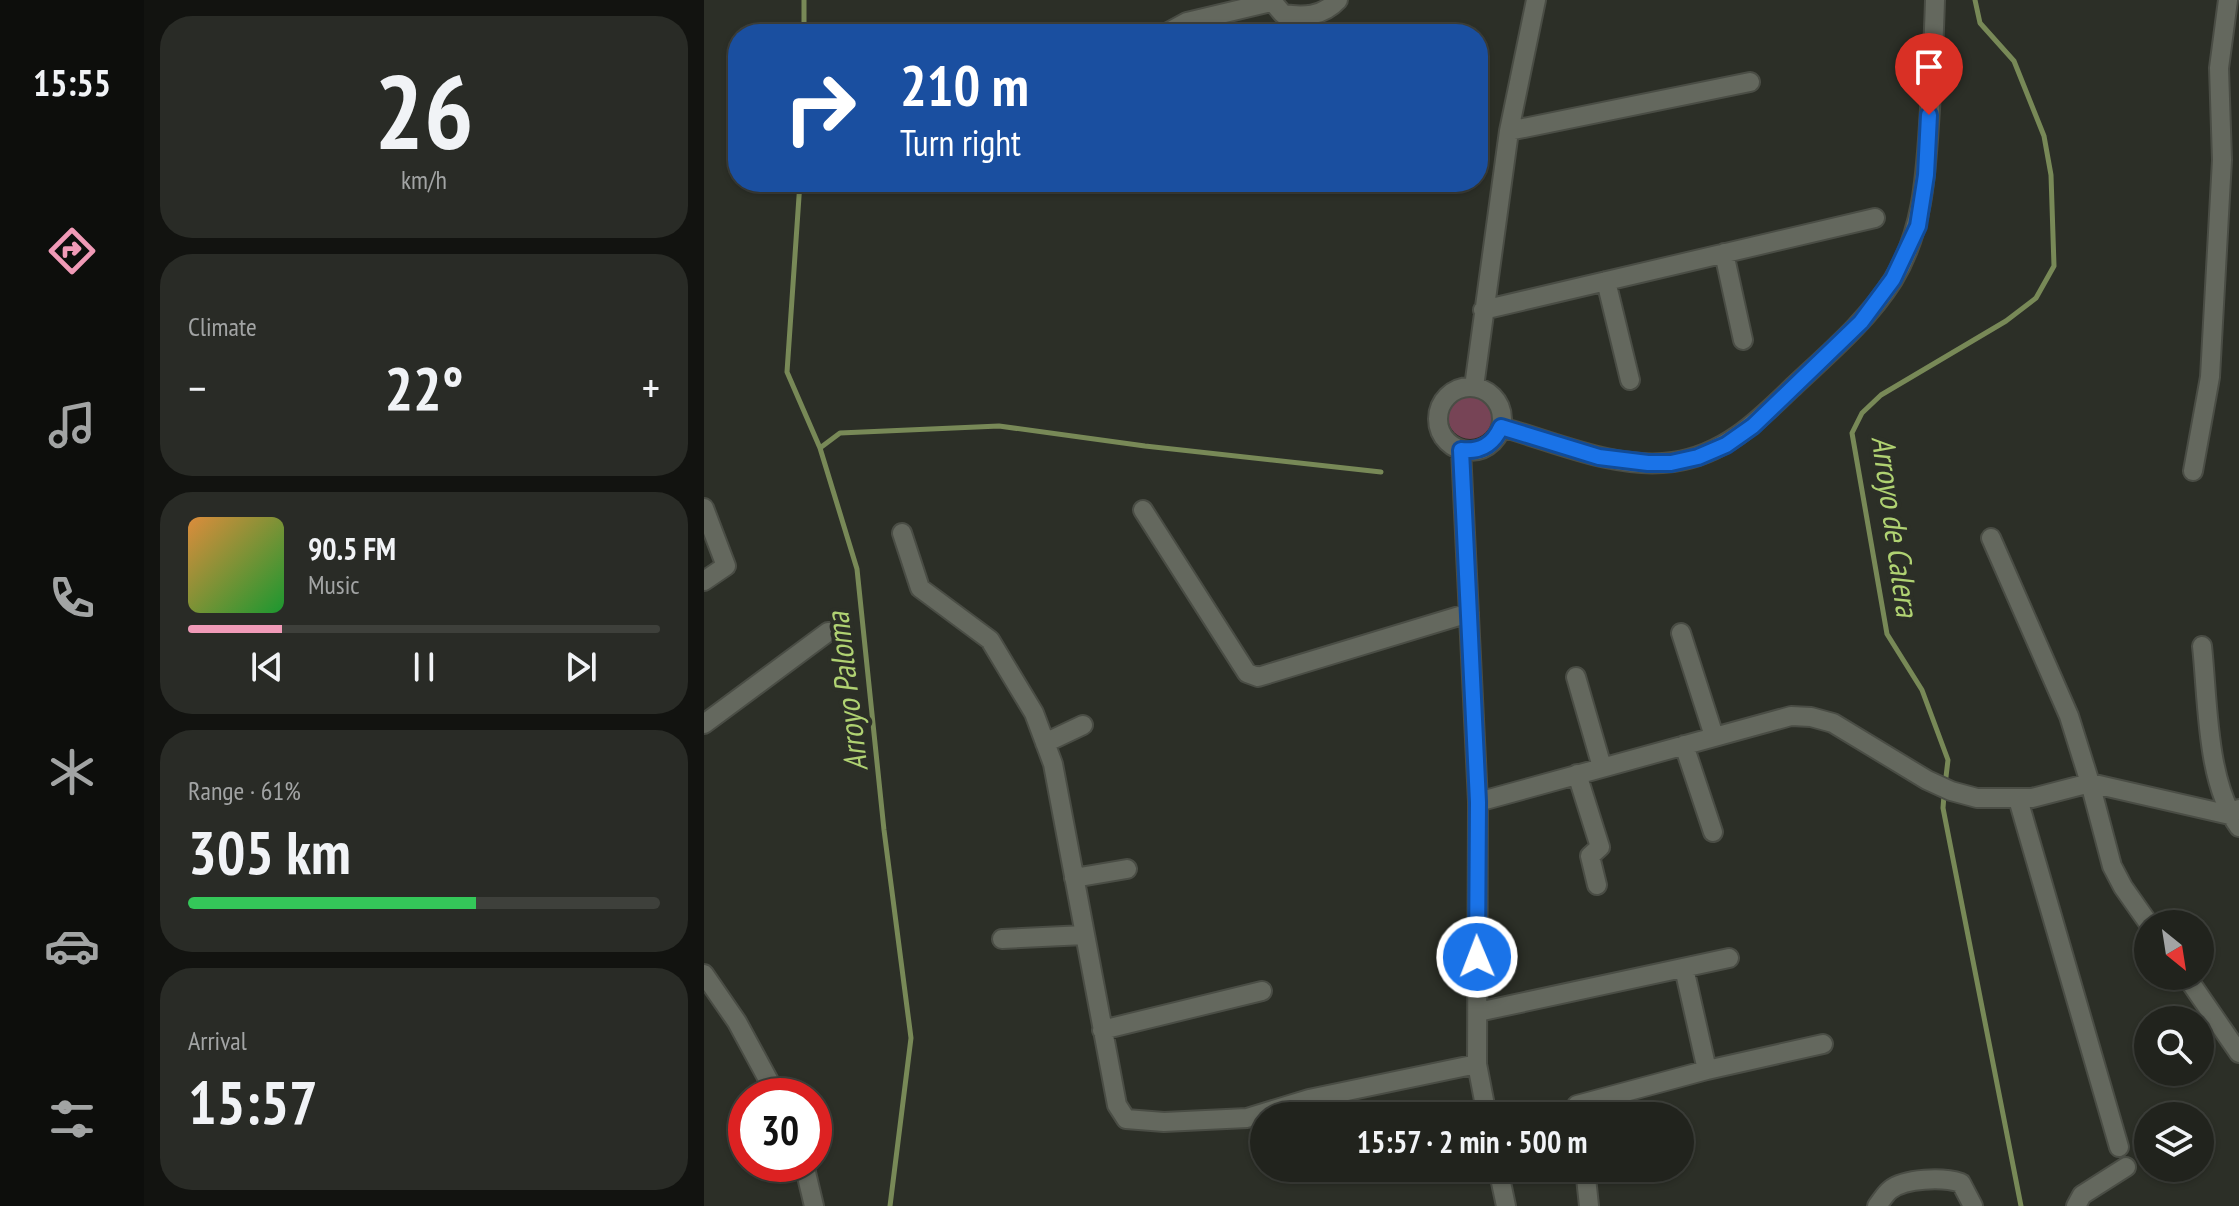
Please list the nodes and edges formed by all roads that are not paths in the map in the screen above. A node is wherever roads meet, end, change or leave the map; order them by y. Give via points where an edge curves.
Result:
1 (1338, 0) edge
2 (1536, 0) edge
3 (1935, 0) edge
4 (2228, 0) edge
5 (1271, 1) edge
6 (1183, 24) edge
7 (1750, 82) dead end
8 (1509, 131) junction
9 (1875, 218) dead end
10 (1724, 253) junction
11 (1606, 281) junction
12 (1483, 310) junction
13 (1743, 340) dead end
14 (1630, 380) dead end
15 (1474, 387) junction
16 (1501, 427) junction
17 (1461, 450) junction
18 (2193, 471) dead end
19 (704, 508) edge
20 (1143, 510) dead end
21 (902, 533) dead end
22 (1991, 538) dead end
23 (704, 581) edge
24 (1469, 613) junction
25 (828, 632) dead end
26 (1681, 633) dead end
27 (2202, 646) dead end
28 (1576, 677) dead end
29 (704, 724) edge
30 (1083, 725) dead end
31 (1714, 736) junction
32 (1045, 743) junction
33 (1684, 745) junction
34 (1602, 767) junction
35 (1577, 774) junction
36 (2090, 783) junction
37 (2018, 799) junction
38 (1478, 802) junction
39 (2236, 817) edge
40 (1713, 832) dead end
41 (1127, 869) dead end
42 (1074, 878) junction
43 (1597, 885) dead end
44 (2139, 910) edge
45 (1085, 935) junction
46 (1002, 939) dead end
47 (1729, 958) dead end
48 (1684, 968) junction
49 (704, 974) edge
50 (2196, 990) edge
51 (1262, 991) dead end
52 (1478, 1012) junction
53 (1102, 1030) junction
54 (1823, 1044) dead end
55 (2239, 1053) edge
56 (1477, 1064) junction
57 (1707, 1070) junction
58 (767, 1078) edge
59 (1484, 1102) edge
60 (1588, 1102) edge
61 (2119, 1147) dead end
62 (2126, 1167) dead end
63 (808, 1182) edge
64 (1501, 1182) edge
65 (1586, 1182) edge
66 (814, 1206) edge
67 (1506, 1206) edge
68 (1589, 1206) edge
69 (1877, 1206) edge
70 (1973, 1206) edge
71 (2076, 1206) edge

1 - 5 street via 1309,16 1283,14
2 - 8 street
3 - 16 street via 1926,175 1918,226 1893,279 1861,322 1753,426 1698,457 1671,463 1599,457
4 - 18 street via 2219,68 2221,174 2210,377
5 - 6 street
7 - 8 street
8 - 12 street
9 - 10 street
10 - 11 street
10 - 13 street
11 - 12 street
11 - 14 street
12 - 15 street
15 - 16 street via 1499,406
15 - 17 street via 1445,398 1438,418 1444,438
16 - 17 street via 1490,444
17 - 24 street
19 - 23 street via 726,566
20 - 24 street via 1247,673 1258,677
21 - 32 street via 920,588 990,640 1034,713
22 - 36 street via 2069,716
24 - 38 street
25 - 29 street
26 - 31 street
27 - 39 street via 2215,770
28 - 34 street
30 - 32 street
31 - 33 street
31 - 37 street via 1791,716 1811,717 1833,723 1960,794
32 - 42 street
33 - 34 street
33 - 40 street
34 - 35 street
35 - 38 street
35 - 43 street via 1600,847 1590,856
36 - 37 street
36 - 39 street
36 - 44 street via 2112,866
37 - 61 street
38 - 52 street
41 - 42 street
42 - 45 street
45 - 46 street
45 - 53 street
47 - 48 street
48 - 52 street
48 - 57 street
49 - 58 street
50 - 55 street
51 - 53 street
52 - 56 street
53 - 56 street via 1117,1105 1126,1119 1247,1118 1309,1099
54 - 57 street
56 - 59 street
57 - 60 street
62 - 71 street via 2082,1195
63 - 66 street
64 - 67 street
65 - 68 street
69 - 70 street via 1889,1190 1904,1183 1952,1180 1961,1183

